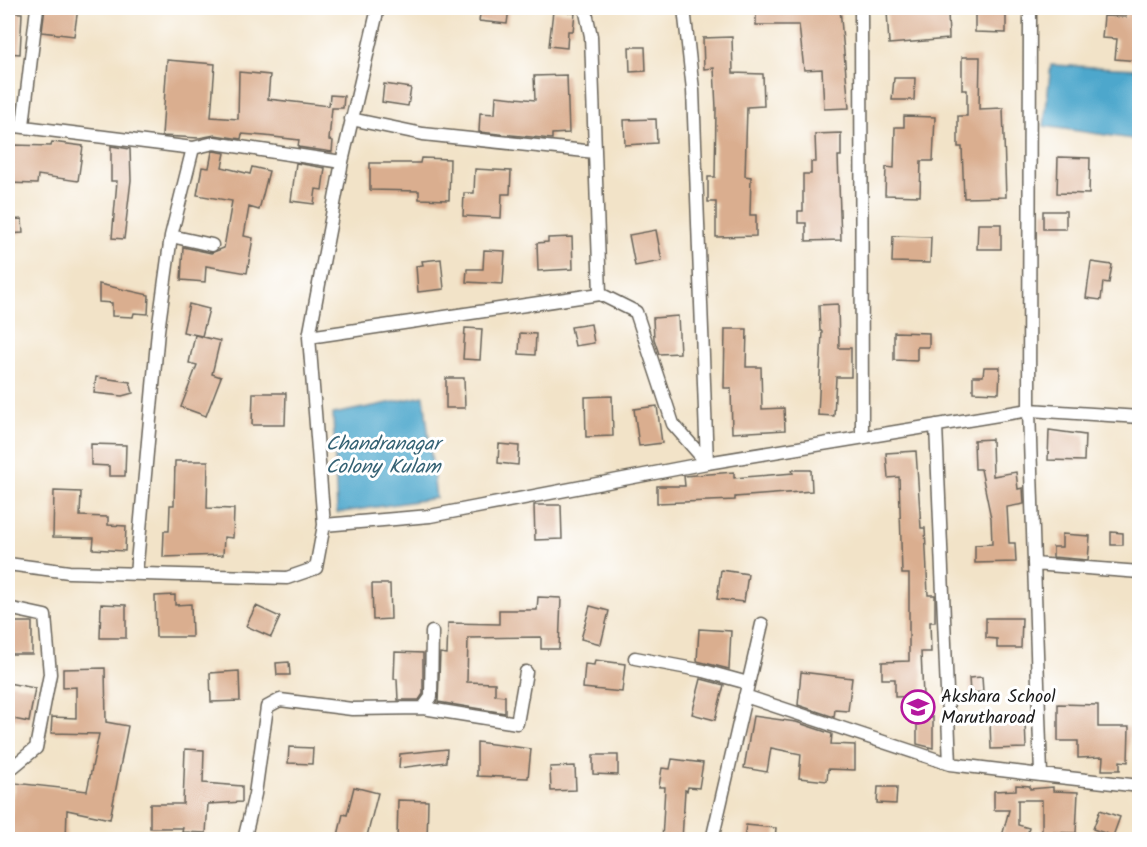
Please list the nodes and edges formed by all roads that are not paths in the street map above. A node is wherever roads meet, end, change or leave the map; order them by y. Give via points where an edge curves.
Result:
1 (37, 8) edge
2 (378, 8) edge
3 (585, 8) edge
4 (684, 8) edge
5 (861, 8) edge
6 (1030, 8) edge
7 (351, 119) junction
8 (8, 125) edge
9 (23, 125) junction
10 (193, 148) junction
11 (596, 152) junction
12 (342, 162) junction
13 (171, 236) junction
14 (212, 245) dead end
15 (600, 294) junction
16 (309, 337) junction
17 (1029, 410) junction
18 (1140, 417) edge
19 (936, 425) junction
20 (862, 437) junction
21 (707, 462) junction
22 (324, 525) junction
23 (8, 564) edge
24 (1034, 564) junction
25 (1140, 572) edge
26 (136, 574) junction
27 (8, 608) edge
28 (762, 624) dead end
29 (432, 632) dead end
30 (635, 658) dead end
31 (526, 672) dead end
32 (748, 683) junction
33 (745, 696) junction
34 (423, 708) junction
35 (950, 765) junction
36 (8, 771) edge
37 (1041, 775) junction
38 (1140, 786) edge
39 (244, 840) edge
40 (712, 840) edge

1 - 9 street
2 - 7 street
3 - 11 street via 591,36
4 - 21 street via 693,90
5 - 20 street
6 - 17 street
7 - 11 street via 423,134
7 - 12 street
8 - 9 street
9 - 10 street
10 - 12 street via 214,143
10 - 13 street
11 - 15 street
12 - 16 street
13 - 14 street
13 - 26 street
15 - 16 street
15 - 21 street via 636,312 673,424
16 - 22 street
17 - 18 street
17 - 19 street
17 - 24 street
19 - 20 street
19 - 35 street
20 - 21 street
21 - 22 street via 430,516
22 - 26 street via 316,568 288,578
23 - 26 street via 69,572
24 - 25 street
24 - 37 street
27 - 36 street via 45,616 50,674 36,748
28 - 32 street
29 - 34 street via 431,697
30 - 32 street
31 - 34 street via 517,723
32 - 33 street
33 - 35 street
33 - 40 street
34 - 39 street via 352,709 280,700 267,707 255,794
35 - 37 street
37 - 38 street

